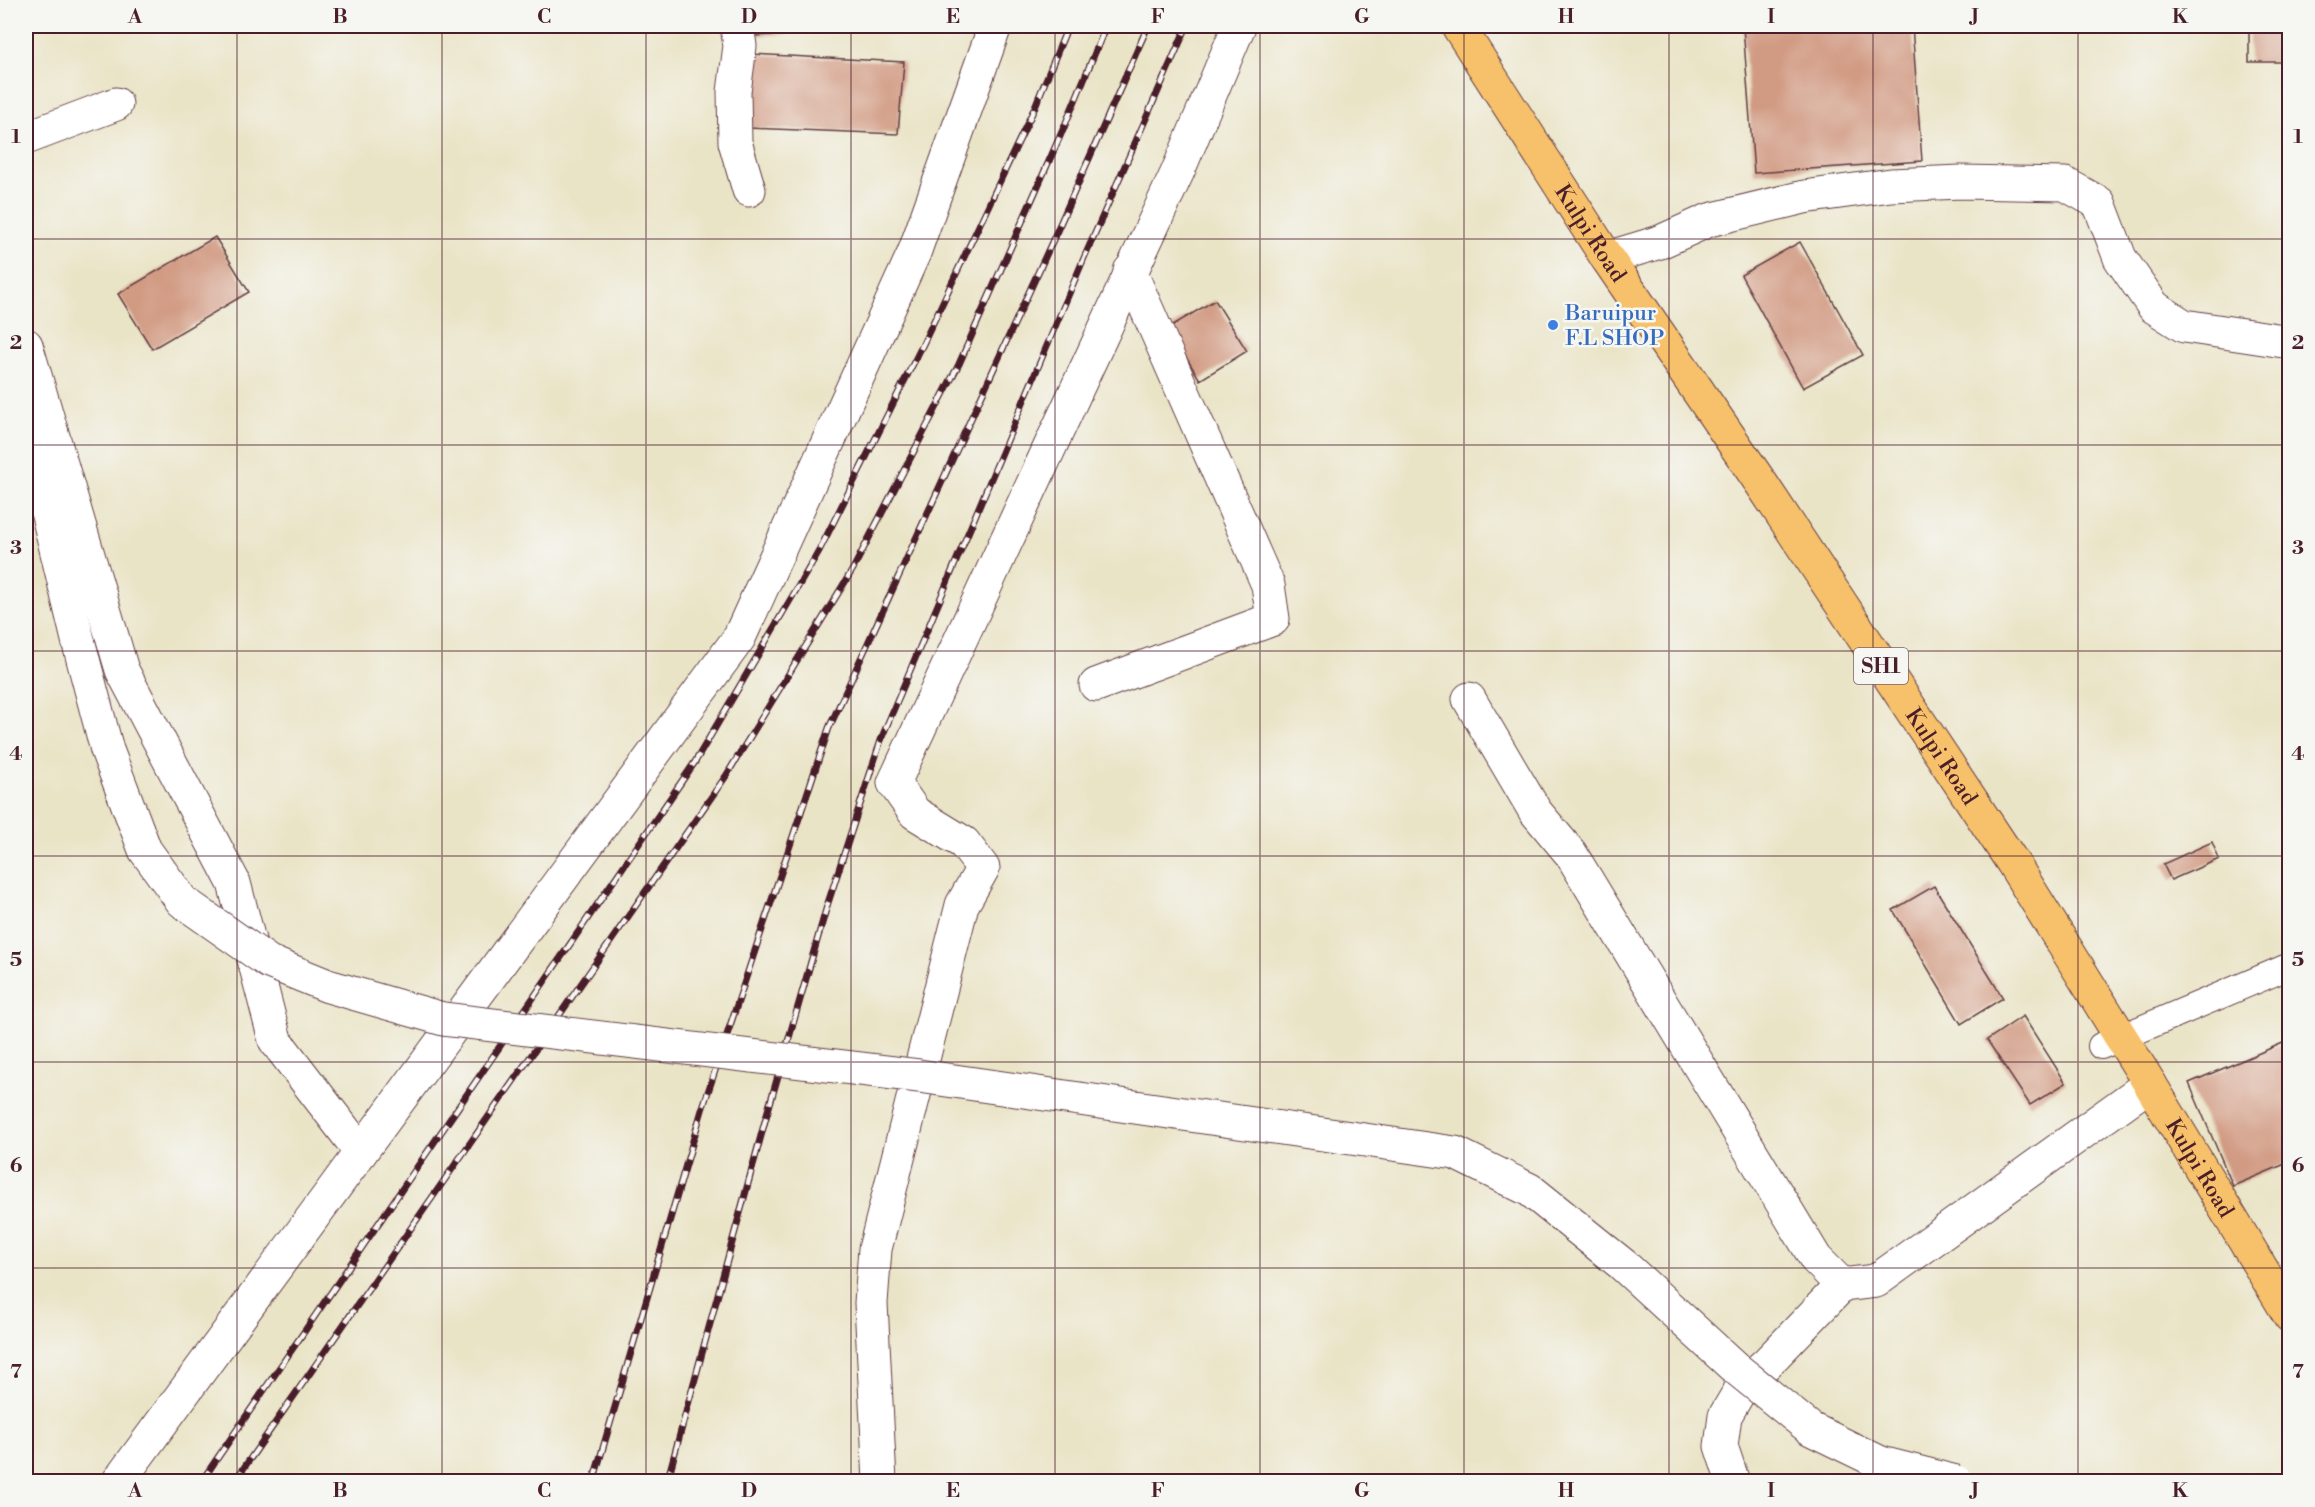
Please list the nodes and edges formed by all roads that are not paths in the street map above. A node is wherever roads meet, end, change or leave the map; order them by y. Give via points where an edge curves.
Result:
1 (737, 26) edge
2 (995, 26) edge
3 (1239, 26) edge
4 (1458, 26) edge
5 (116, 104) dead end
6 (26, 138) edge
7 (749, 190) dead end
8 (1607, 258) junction
9 (1130, 271) junction
10 (2289, 342) edge
11 (26, 345) edge
12 (26, 439) edge
13 (1096, 685) dead end
14 (1469, 699) dead end
15 (2289, 966) edge
16 (2111, 1042) junction
17 (2150, 1084) junction
18 (361, 1152) junction
19 (1842, 1285) junction
20 (2289, 1316) edge
21 (118, 1482) edge
22 (880, 1482) edge
23 (1733, 1482) edge
24 (1956, 1482) edge

1 - 7 street via 740,46 734,92 735,142
2 - 18 street via 914,253 739,638
3 - 9 street via 1178,171
4 - 8 main road, Kulpi Road / SH1
5 - 6 street
8 - 10 street via 1660,242 1709,220 1804,198 1891,185 2065,184 2099,203 2120,258 2154,307 2184,326
8 - 16 main road, Kulpi Road / SH1 via 2013,863
9 - 13 street via 1268,585 1273,619
9 - 22 street via 894,783 915,813 964,843 982,868 962,905 875,1249 871,1303
11 - 18 street via 122,670 234,883 275,1040
12 - 24 street, bridge via 107,750 145,850 182,901 268,962 328,986 443,1019 930,1078 1455,1153 1530,1190 1622,1264 1733,1366 1811,1428 1881,1463
14 - 19 street via 1535,811 1571,854 1816,1259
15 - 16 lane
16 - 17 main road, Kulpi Road / SH1
17 - 19 street via 1876,1281
17 - 20 main road, Kulpi Road / SH1
18 - 21 street
19 - 23 street via 1745,1382 1725,1416 1721,1446

